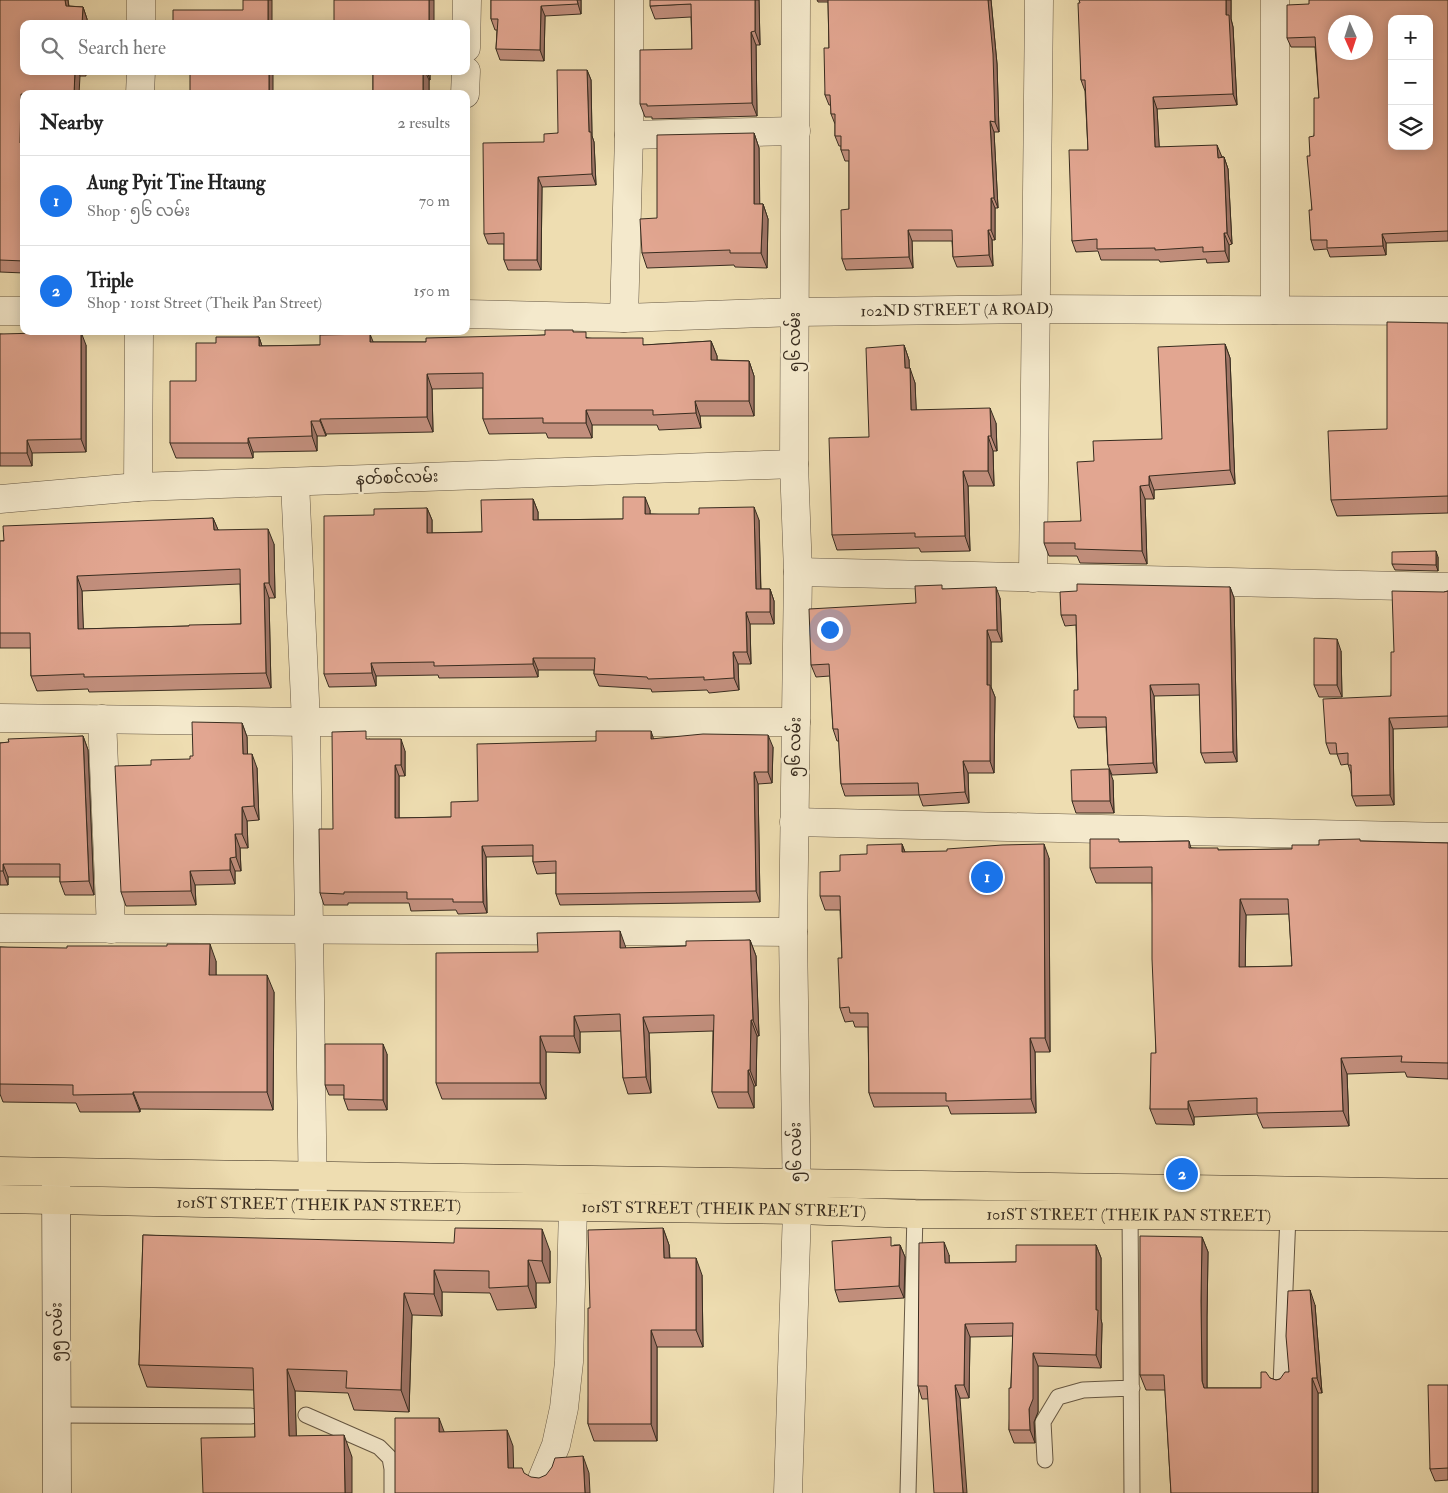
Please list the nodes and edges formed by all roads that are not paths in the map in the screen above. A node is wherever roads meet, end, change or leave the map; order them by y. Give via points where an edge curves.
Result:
1 (141, 0) edge
2 (468, 0) edge
3 (629, 0) edge
4 (796, 0) edge
5 (1039, 0) edge
6 (1275, 0) edge
7 (141, 20) edge
8 (467, 20) edge
9 (140, 75) edge
10 (466, 75) edge
11 (140, 90) edge
12 (465, 90) edge
13 (796, 131) junction
14 (629, 135) junction
15 (1035, 309) junction
16 (1275, 310) junction
17 (0, 311) edge
18 (20, 311) edge
19 (1448, 311) edge
20 (796, 312) junction
21 (470, 314) edge
22 (624, 318) junction
23 (139, 335) edge
24 (794, 464) junction
25 (295, 482) junction
26 (138, 487) junction
27 (0, 499) edge
28 (798, 572) junction
29 (1033, 578) junction
30 (1448, 587) edge
31 (0, 718) edge
32 (102, 719) junction
33 (306, 722) junction
34 (796, 722) junction
35 (794, 822) junction
36 (1448, 838) edge
37 (0, 928) edge
38 (111, 929) junction
39 (309, 930) junction
40 (793, 932) junction
41 (0, 1171) edge
42 (56, 1172) junction
43 (312, 1177) junction
44 (797, 1183) junction
45 (1448, 1193) edge
46 (0, 1199) edge
47 (55, 1200) junction
48 (1131, 1202) junction
49 (313, 1205) junction
50 (573, 1207) junction
51 (797, 1210) junction
52 (915, 1214) junction
53 (1288, 1215) junction
54 (1448, 1217) edge
55 (1281, 1386) edge
56 (1132, 1388) junction
57 (58, 1414) junction
58 (306, 1415) dead end
59 (251, 1416) dead end
60 (1045, 1460) dead end
61 (542, 1479) edge
62 (57, 1493) edge
63 (392, 1493) edge
64 (788, 1493) edge
65 (908, 1493) edge
66 (1132, 1493) edge

1 - 7 street
2 - 8 street
3 - 14 street
4 - 13 street, ၅၆ လမ်း
5 - 15 street
6 - 16 street
9 - 11 street
10 - 12 street
13 - 14 street
13 - 20 street, ၅၆ လမ်း
14 - 22 street
15 - 16 street, 102ND STREET (A ROAD)
15 - 20 street, 102ND STREET (A ROAD)
15 - 29 street
16 - 19 street, 102ND STREET (A ROAD)
17 - 18 street
20 - 22 street, 102ND STREET (A ROAD)
20 - 24 street, ၅၆ လမ်း
21 - 22 street, 102ND STREET (A ROAD)
23 - 26 street
24 - 25 street, နတ်စင်လမ်း
24 - 28 street, ၅၆ လမ်း
25 - 26 street, နတ်စင်လမ်း
25 - 33 street
26 - 27 street, နတ်စင်လမ်း
28 - 29 street
28 - 34 street, ၅၆ လမ်း
29 - 30 street
31 - 32 street
32 - 33 street
32 - 38 street
33 - 34 street
33 - 39 street
34 - 35 street, ၅၆ လမ်း
35 - 36 street
35 - 40 street, ၅၆ လမ်း
37 - 38 street
38 - 39 street
39 - 40 street
39 - 43 street
40 - 44 street, ၅၆ လမ်း
41 - 42 main road, 101ST STREET (THEIK PAN STREET)
42 - 43 main road, 101ST STREET (THEIK PAN STREET)
42 - 47 street, ၅၅ လမ်း
43 - 44 main road, 101ST STREET (THEIK PAN STREET)
43 - 49 street
44 - 48 main road, 101ST STREET (THEIK PAN STREET)
44 - 51 street, ၅၆ လမ်း
45 - 48 main road, 101ST STREET (THEIK PAN STREET)
46 - 47 main road, 101ST STREET (THEIK PAN STREET)
47 - 49 main road, 101ST STREET (THEIK PAN STREET)
47 - 57 street, ၅၅ လမ်း
48 - 52 main road, 101ST STREET (THEIK PAN STREET)
48 - 53 main road, 101ST STREET (THEIK PAN STREET)
48 - 56 lane
49 - 50 main road, 101ST STREET (THEIK PAN STREET)
50 - 51 main road, 101ST STREET (THEIK PAN STREET)
50 - 61 street via 569,1362 564,1408 556,1445
51 - 52 main road, 101ST STREET (THEIK PAN STREET)
51 - 64 street, ၅၆ လမ်း
52 - 65 lane
53 - 54 main road, 101ST STREET (THEIK PAN STREET)
53 - 55 lane
56 - 60 lane via 1083,1390 1058,1398 1043,1422
56 - 66 lane
57 - 59 lane
57 - 62 street, ၅၅ လမ်း
58 - 63 lane via 379,1446 390,1458

